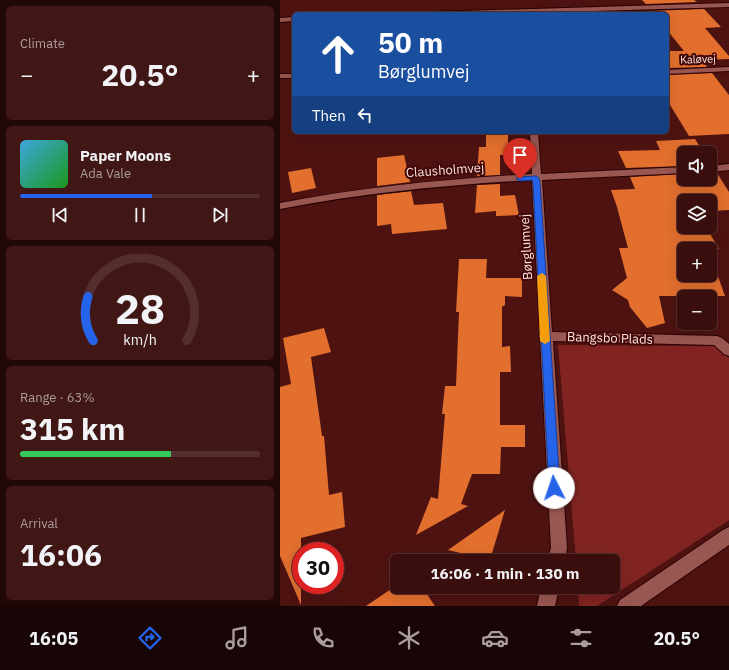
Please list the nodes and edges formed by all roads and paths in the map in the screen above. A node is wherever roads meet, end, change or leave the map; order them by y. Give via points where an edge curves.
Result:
1 (729, 4) edge
2 (527, 10) edge
3 (478, 12) edge
4 (292, 19) edge
5 (280, 20) edge
6 (729, 69) edge
7 (669, 72) edge
8 (280, 76) edge
9 (292, 76) edge
10 (534, 134) edge
11 (729, 168) edge
12 (717, 169) edge
13 (677, 170) edge
14 (536, 178) junction
15 (280, 206) edge
16 (545, 336) junction
17 (729, 351) edge
18 (729, 535) edge
19 (558, 554) edge
20 (549, 594) edge
21 (546, 606) edge
22 (626, 606) edge

1 - 2 street
2 - 3 street
4 - 5 street
6 - 7 street, Kaløvej
8 - 9 street
10 - 14 street, Børglumvej
11 - 12 street
13 - 14 street, Clausholmvej
14 - 15 street, Clausholmvej via 395,186
14 - 16 street, Børglumvej
16 - 17 street, Bangsbo Plads via 717,341
16 - 19 street
18 - 22 street
20 - 21 street

